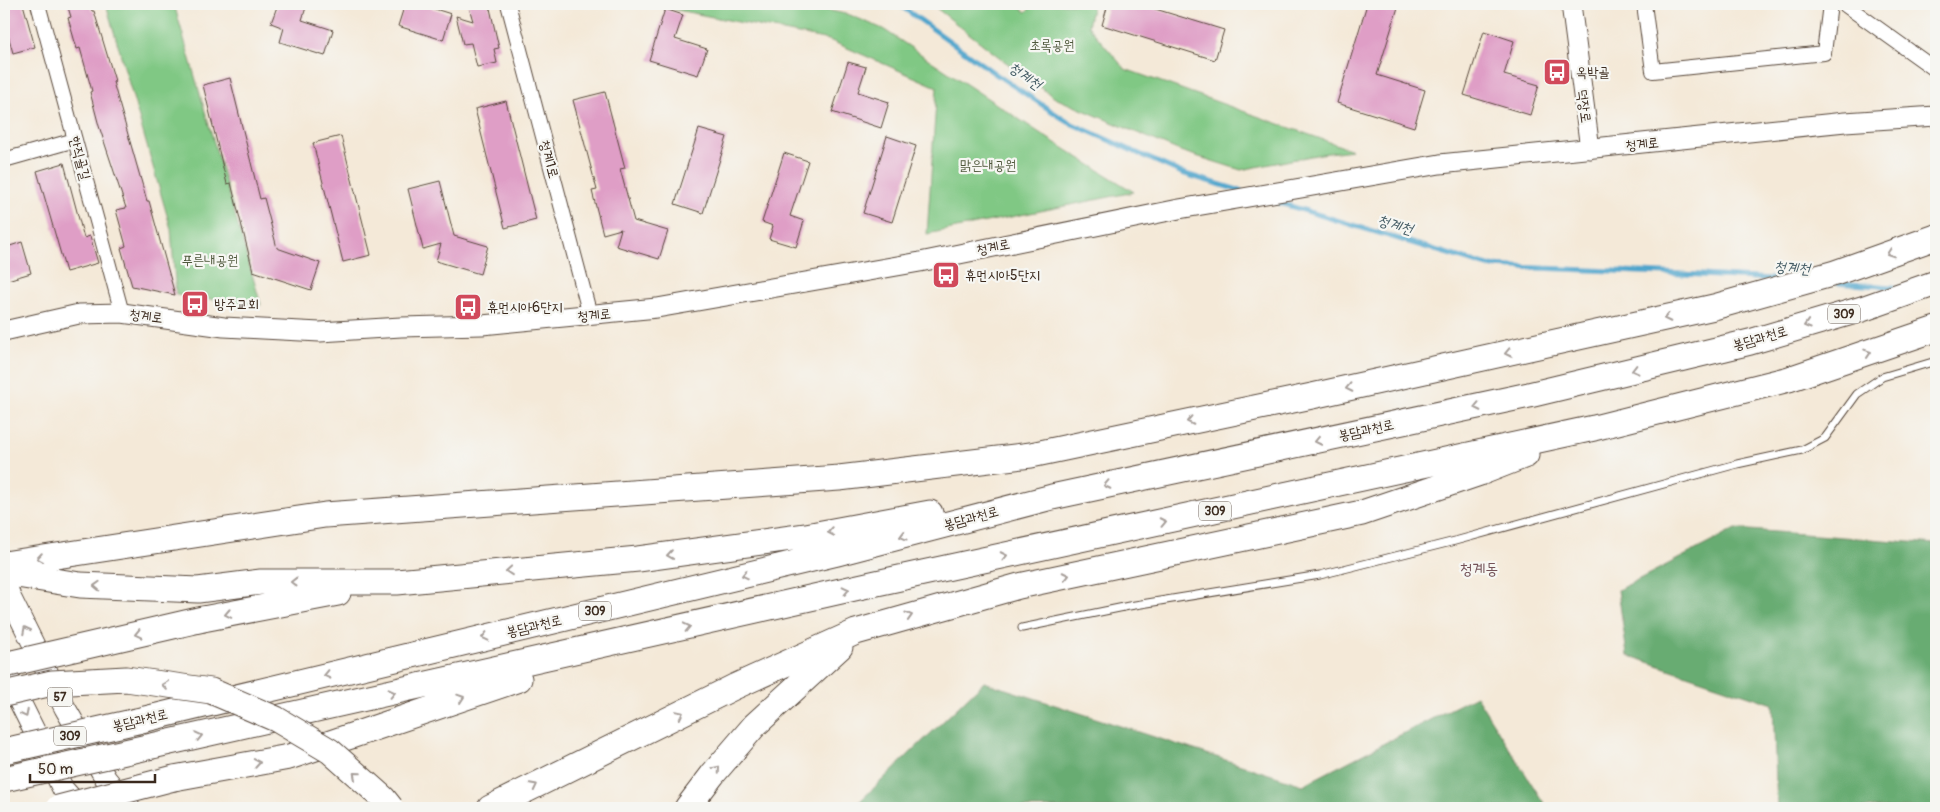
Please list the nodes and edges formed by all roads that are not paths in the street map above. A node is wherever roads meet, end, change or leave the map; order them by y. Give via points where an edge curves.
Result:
1 (38, 4) edge
2 (508, 4) edge
3 (1571, 4) edge
4 (1644, 4) edge
5 (1830, 4) edge
6 (1844, 4) edge
7 (1936, 70) edge
8 (1936, 116) edge
9 (75, 140) junction
10 (1590, 150) junction
11 (4, 160) edge
12 (1936, 237) edge
13 (1936, 283) edge
14 (122, 313) junction
15 (590, 315) junction
16 (1936, 329) edge
17 (4, 331) edge
18 (1936, 361) edge
19 (1594, 428) junction
20 (1052, 497) junction
21 (4, 564) edge
22 (4, 575) edge
23 (397, 582) junction
24 (1022, 628) dead end
25 (856, 632) junction
26 (640, 638) junction
27 (4, 665) edge
28 (4, 670) edge
29 (4, 694) edge
30 (4, 751) edge
31 (4, 779) edge
32 (58, 808) edge
33 (80, 808) edge
34 (130, 808) edge
35 (392, 808) edge
36 (490, 808) edge
37 (688, 808) edge

1 - 9 street, 한직골길
2 - 15 street, 청계1로
3 - 10 street, 덕장로
4 - 5 street via 1653,71 1824,53
6 - 7 street
8 - 10 street, 청계로 via 1845,122
9 - 11 street
9 - 14 street, 한직골길
10 - 15 street, 청계로 via 1440,164 1349,179 1179,209 891,267 657,308
12 -> 21 highway via 1835,273 1714,307 1031,454 839,478 325,515
13 -> 20 highway, 봉담과천로 / 309 via 1750,342 1530,395
14 - 15 street, 청계로 via 224,327 320,332 482,325
14 - 17 street, 청계로 via 79,314
19 -> 16 highway, 봉담과천로 / 309 via 1789,379
18 - 24 lane via 1882,377 1857,394 1825,438 1802,450 1737,464 1320,575 1129,606
25 -> 19 highway, 봉담과천로 via 1019,586 1362,513 1480,473
26 -> 19 highway, 봉담과천로 / 309 via 872,584
20 -> 23 highway via 992,502 806,536 638,559
20 -> 30 highway, 봉담과천로 / 309, bridge via 837,553
23 -> 22 highway via 262,582 198,590 80,585
34 -> 22 main road, 57 via 106,779 65,708 10,598
23 -> 27 highway, bridge via 203,619
36 -> 25 highway, 봉담과천로
37 -> 25 highway via 755,725
31 -> 26 highway, 봉담과천로 / 309, bridge
32 -> 26 highway, bridge via 174,778 289,757
28 -> 33 main road via 63,789
35 -> 29 highway, bridge via 330,751 276,719 210,691 126,679 52,683

